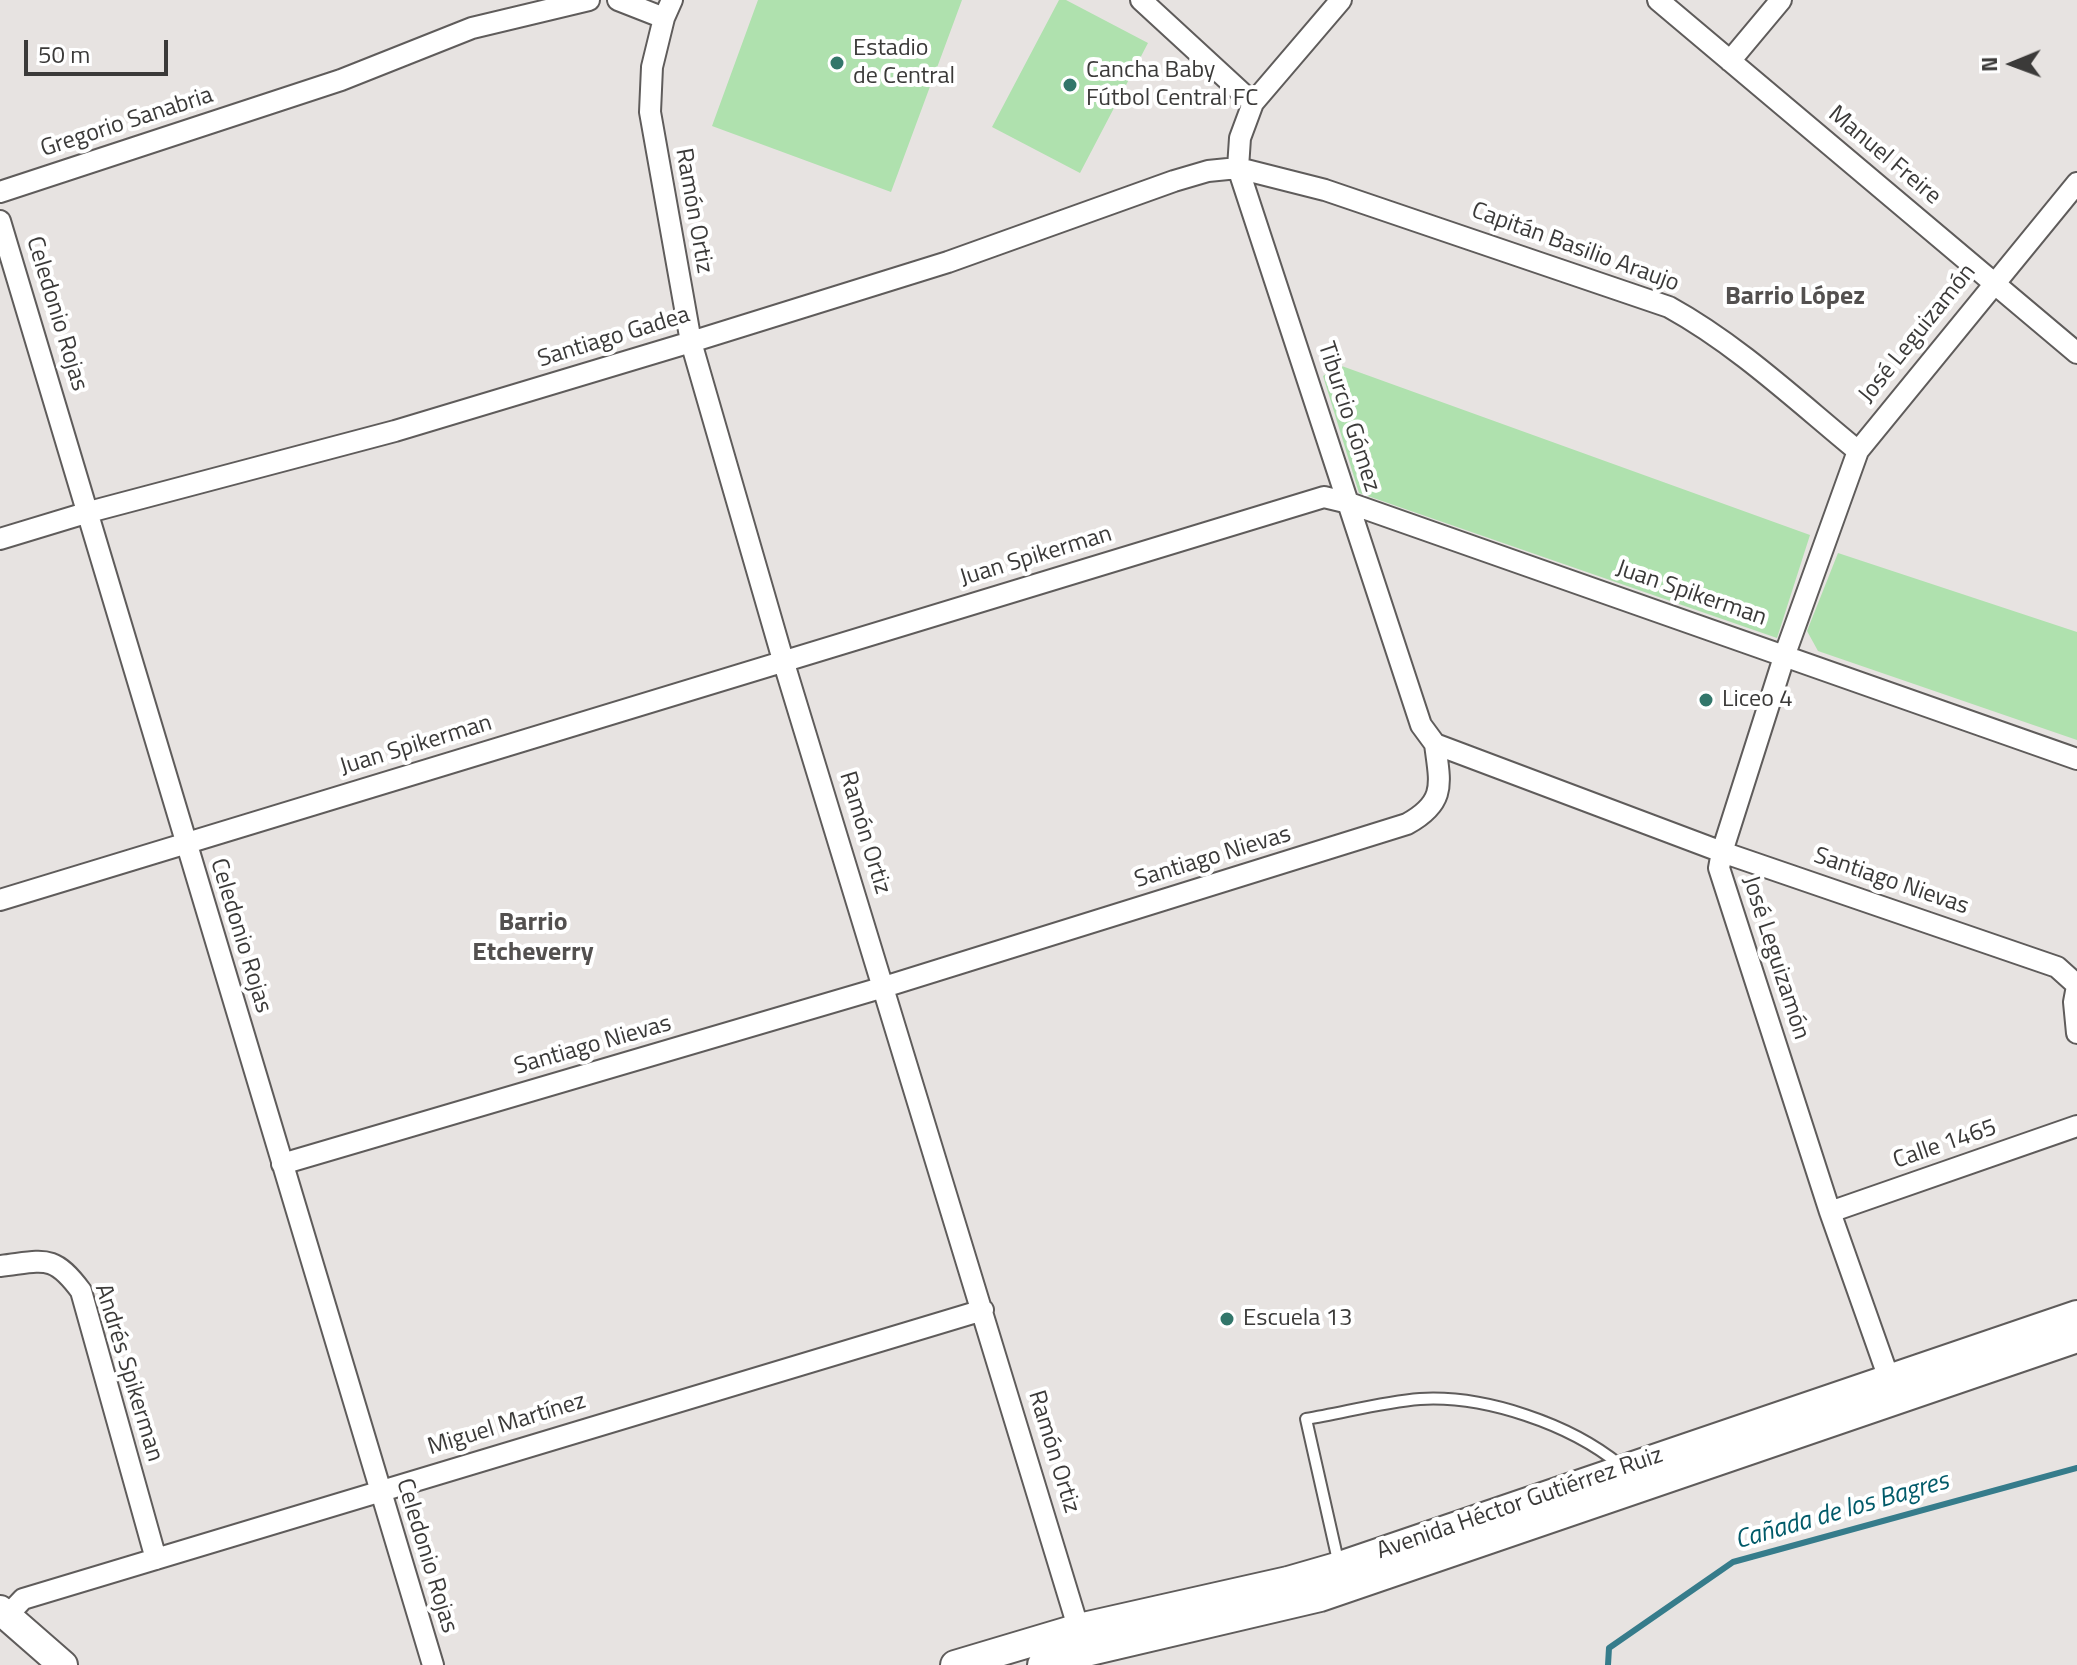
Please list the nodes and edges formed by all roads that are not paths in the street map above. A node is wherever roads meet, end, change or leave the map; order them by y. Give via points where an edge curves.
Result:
1 (589, 0) edge
2 (618, 0) edge
3 (1141, 0) edge
4 (1341, 0) edge
5 (1658, 0) edge
6 (1781, 0) edge
7 (668, 9) edge
8 (1730, 61) junction
9 (1253, 103) junction
10 (1238, 168) junction
11 (2077, 183) edge
12 (0, 192) edge
13 (0, 221) edge
14 (1993, 283) junction
15 (691, 342) junction
16 (2077, 353) edge
17 (1858, 451) junction
18 (1349, 503) junction
19 (89, 512) junction
20 (0, 539) edge
21 (1785, 654) junction
22 (783, 660) junction
23 (1435, 744) junction
24 (2077, 759) edge
25 (185, 844) junction
26 (1722, 852) junction
27 (0, 900) edge
28 (2077, 986) edge
29 (884, 987) junction
30 (2077, 1033) edge
31 (2077, 1126) edge
32 (282, 1164) junction
33 (1830, 1212) junction
34 (0, 1266) edge
35 (983, 1310) junction
36 (2077, 1315) edge
37 (2077, 1338) edge
38 (1893, 1389) junction
39 (1624, 1469) junction
40 (379, 1490) junction
41 (156, 1559) junction
42 (1340, 1566) junction
43 (4, 1613) edge
44 (1082, 1640) junction
45 (63, 1665) edge
46 (433, 1665) edge
47 (955, 1665) edge
48 (1042, 1665) edge

1 - 12 street, Gregorio Sanabria via 472,28 341,80
2 - 7 street
3 - 9 street
4 - 9 street
5 - 8 street, Manuel Freire
6 - 8 street
7 - 15 street, Ramón Ortiz via 652,67 650,112
8 - 14 street, Manuel Freire
9 - 10 street, Tiburcio Gómez via 1240,138
10 - 15 street, Santiago Gadea via 1174,181 948,262
10 - 17 street, Capitán Basilio Araujo via 1325,190 1669,307 1729,345
10 - 18 street, Tiburcio Gómez
11 - 14 street, José Leguizamón
13 - 19 street, Celedonio Rojas
14 - 16 street, Manuel Freire
14 - 17 street, José Leguizamón
15 - 19 street, Santiago Gadea via 395,431
15 - 22 street, Ramón Ortiz
17 - 21 street, José Leguizamón
18 - 21 street, Juan Spikerman
18 - 22 street, Juan Spikerman via 1324,497
18 - 23 street, Tiburcio Gómez via 1421,725
19 - 20 street, Santiago Gadea
19 - 25 street, Celedonio Rojas
21 - 24 street, Juan Spikerman
21 - 26 street, José Leguizamón
22 - 25 street, Juan Spikerman
22 - 29 street, Ramón Ortiz
23 - 26 street, Santiago Nievas
23 - 29 street, Santiago Nievas via 1441,787 1424,814 1407,824
25 - 27 street, Juan Spikerman
25 - 32 street, Celedonio Rojas
26 - 28 street, Santiago Nievas via 2057,967
26 - 33 street, José Leguizamón via 1722,885
28 - 30 street
29 - 32 street, Santiago Nievas
29 - 35 street, Ramón Ortiz
31 - 33 street, Calle 1465
32 - 40 street, Celedonio Rojas
33 - 38 street, José Leguizamón
34 - 41 street, Andrés Spikerman via 47,1260 66,1270 81,1291
35 - 40 street, Miguel Martínez
35 - 44 street, Ramón Ortiz
36 - 38 street, Avenida Héctor Gutiérrez Ruiz
37 - 38 street, Avenida Héctor Gutiérrez Ruiz
38 - 39 street, Avenida Héctor Gutiérrez Ruiz
38 - 44 street, Avenida Héctor Gutiérrez Ruiz via 1320,1597
39 - 42 street, Avenida Héctor Gutiérrez Ruiz
39 - 42 lane via 1603,1451 1545,1423 1478,1402 1420,1399 1306,1419
40 - 41 street, Miguel Martínez
40 - 46 street, Celedonio Rojas
41 - 43 street, Miguel Martínez via 23,1599
42 - 44 street, Avenida Héctor Gutiérrez Ruiz
43 - 45 street
44 - 47 street, Avenida Héctor Gutiérrez Ruiz
44 - 48 street, Avenida Héctor Gutiérrez Ruiz

